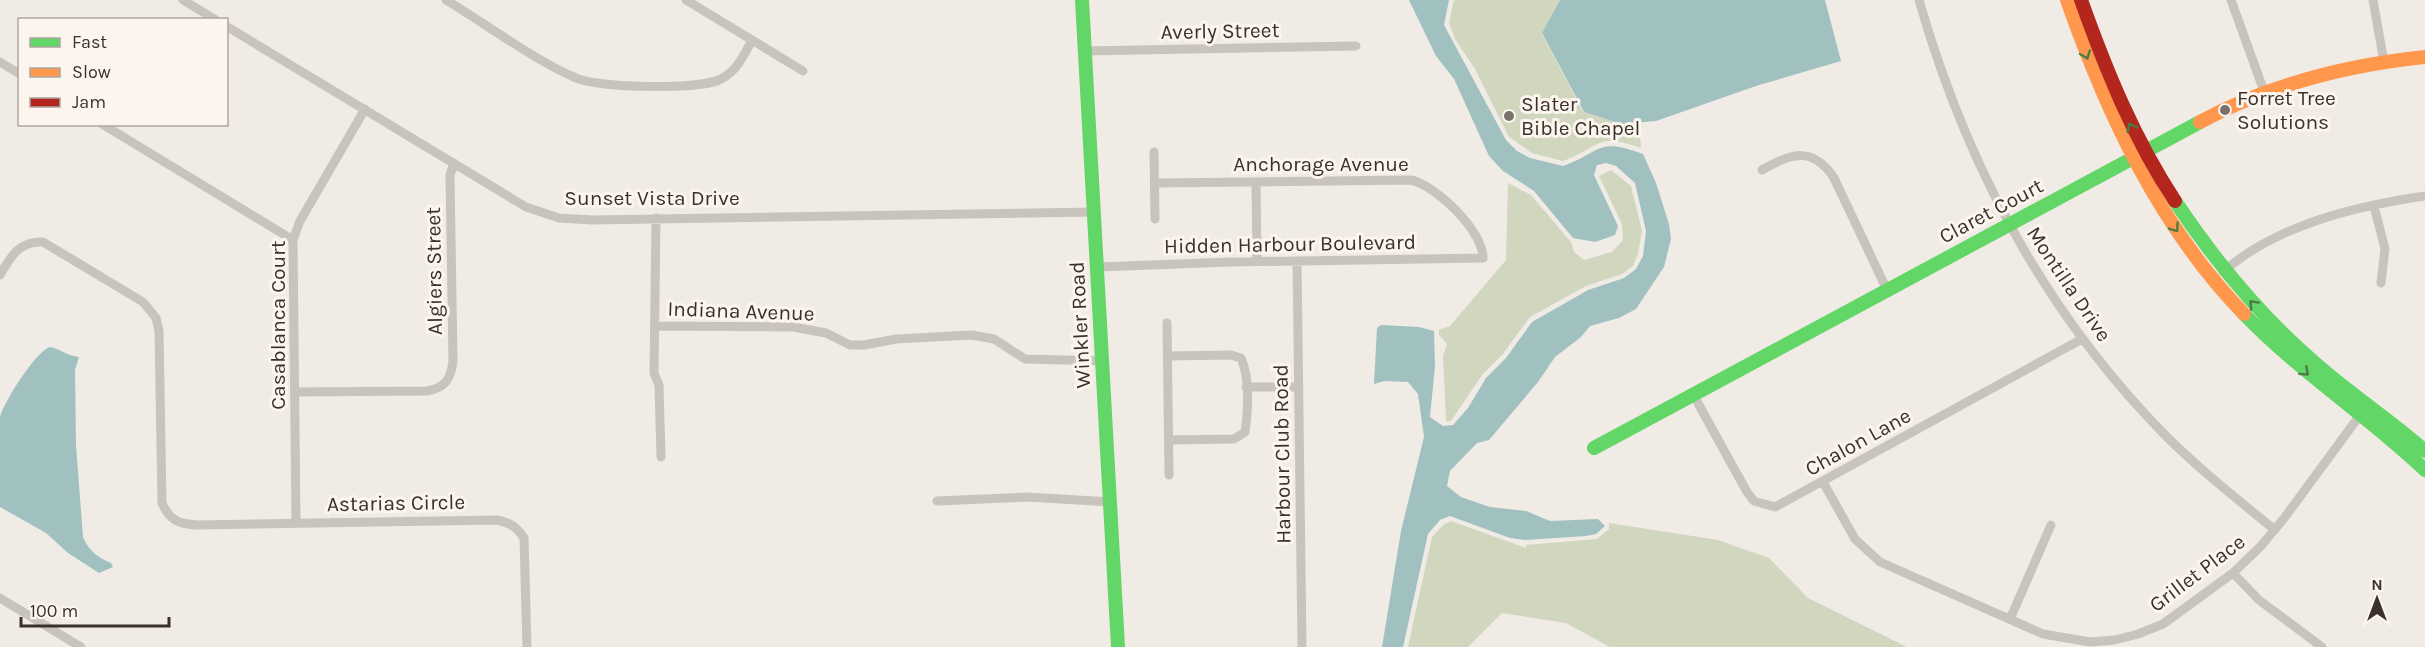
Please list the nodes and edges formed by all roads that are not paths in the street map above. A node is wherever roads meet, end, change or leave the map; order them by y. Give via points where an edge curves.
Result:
1 (183, 0) edge
2 (446, 0) edge
3 (686, 0) edge
4 (1082, 0) edge
5 (1920, 0) edge
6 (2067, 0) edge
7 (2081, 0) edge
8 (2230, 0) edge
9 (2373, 0) edge
10 (213, 18) edge
11 (228, 27) edge
12 (752, 40) junction
13 (1356, 46) dead end
14 (1085, 51) junction
15 (2425, 57) edge
16 (0, 62) edge
17 (2384, 62) junction
18 (802, 71) dead end
19 (18, 73) edge
20 (2265, 94) junction
21 (365, 109) junction
22 (105, 126) edge
23 (1154, 152) dead end
24 (2138, 156) junction
25 (454, 163) junction
26 (1762, 170) dead end
27 (1256, 182) junction
28 (1155, 183) junction
29 (2425, 196) edge
30 (2374, 206) junction
31 (1095, 212) junction
32 (656, 218) junction
33 (1155, 219) dead end
34 (2008, 226) junction
35 (293, 240) junction
36 (1483, 258) joint
37 (1257, 261) junction
38 (1297, 261) junction
39 (1098, 267) junction
40 (0, 275) edge
41 (2219, 275) junction
42 (2381, 283) dead end
43 (1887, 290) junction
44 (1167, 323) dead end
45 (655, 326) junction
46 (2082, 339) junction
47 (1168, 356) junction
48 (1103, 362) junction
49 (1246, 387) junction
50 (1299, 387) junction
51 (295, 392) junction
52 (1694, 396) junction
53 (2363, 411) junction
54 (1169, 440) junction
55 (1594, 448) dead end
56 (2425, 451) edge
57 (661, 457) dead end
58 (2425, 470) edge
59 (1169, 475) dead end
60 (1823, 482) junction
61 (937, 501) dead end
62 (1111, 502) junction
63 (296, 523) junction
64 (2051, 525) dead end
65 (2275, 530) junction
66 (2233, 573) junction
67 (0, 598) edge
68 (2010, 619) junction
69 (81, 647) edge
70 (527, 647) edge
71 (1118, 647) edge
72 (1302, 647) edge
73 (2322, 647) edge

1 - 10 street
2 - 12 street via 566,73 601,85 719,81 737,66
3 - 12 street
4 - 14 street, Winkler Road
5 - 34 street, Montilla Drive via 1958,115
6 -> 24 street via 2096,82
24 -> 7 street
8 - 20 street
9 - 17 street
11 - 21 street, Sunset Vista Drive
12 - 18 street
13 - 14 street, Averly Street
14 - 31 street, Winkler Road
15 - 17 street, Claret Court
16 - 19 street
17 - 20 street, Claret Court
20 - 24 street, Claret Court via 2207,118
21 - 25 street, Sunset Vista Drive
21 - 35 street, Casablanca Court via 300,221
22 - 35 street
23 - 28 street
24 - 34 street, Claret Court
24 - 41 street via 2178,208
25 - 32 street, Sunset Vista Drive via 526,207 547,215 592,220
25 - 51 street, Algiers Street via 450,175 451,378 438,389 427,391
26 - 43 street via 1794,155 1811,157 1824,166 1834,178
27 - 28 street, Anchorage Avenue
27 - 36 street, Anchorage Avenue via 1400,179 1421,183 1474,230 1483,246
27 - 37 street
28 - 33 street
29 - 30 street
30 - 41 street via 2278,237 2246,253
30 - 42 street via 2385,249
31 - 32 street, Sunset Vista Drive
31 - 39 street, Winkler Road
32 - 45 street
34 - 43 street, Claret Court
34 - 46 street, Montilla Drive
35 - 51 street, Casablanca Court
36 - 38 street, Hidden Harbour Boulevard
37 - 38 street, Hidden Harbour Boulevard
37 - 39 street, Hidden Harbour Boulevard
38 - 50 street, Harbour Club Road
39 - 48 street, Winkler Road
40 - 63 street, Astarias Circle via 21,246 43,242 151,309 159,331 162,503 166,514 186,524
41 - 53 street
43 - 52 street, Claret Court
44 - 47 street
45 - 48 street, Indiana Avenue via 793,327 826,333 850,345 972,335 994,339 1025,359
45 - 57 street via 654,373 659,385
46 - 60 street, Chalon Lane
46 - 65 street, Montilla Drive via 2165,435
47 - 49 street via 1241,358
47 - 54 street
48 - 62 street, Winkler Road
49 - 50 street
49 - 54 street via 1245,432 1234,439
50 - 72 street, Harbour Club Road
51 - 63 street, Casablanca Court
52 - 55 street, Claret Court
52 - 60 street, Chalon Lane via 1754,501 1775,507
53 - 56 street
53 - 58 street
53 - 65 street, Grillet Place
54 - 59 street
60 - 68 street, Grillet Place via 1854,539 1870,555
61 - 62 street via 1027,497
62 - 71 street, Winkler Road
63 - 70 street, Astarias Circle via 508,522 524,538
64 - 68 street
65 - 66 street, Grillet Place
66 - 68 street, Grillet Place via 2163,624 2126,638 2066,640
66 - 73 street via 2259,600
67 - 69 street

